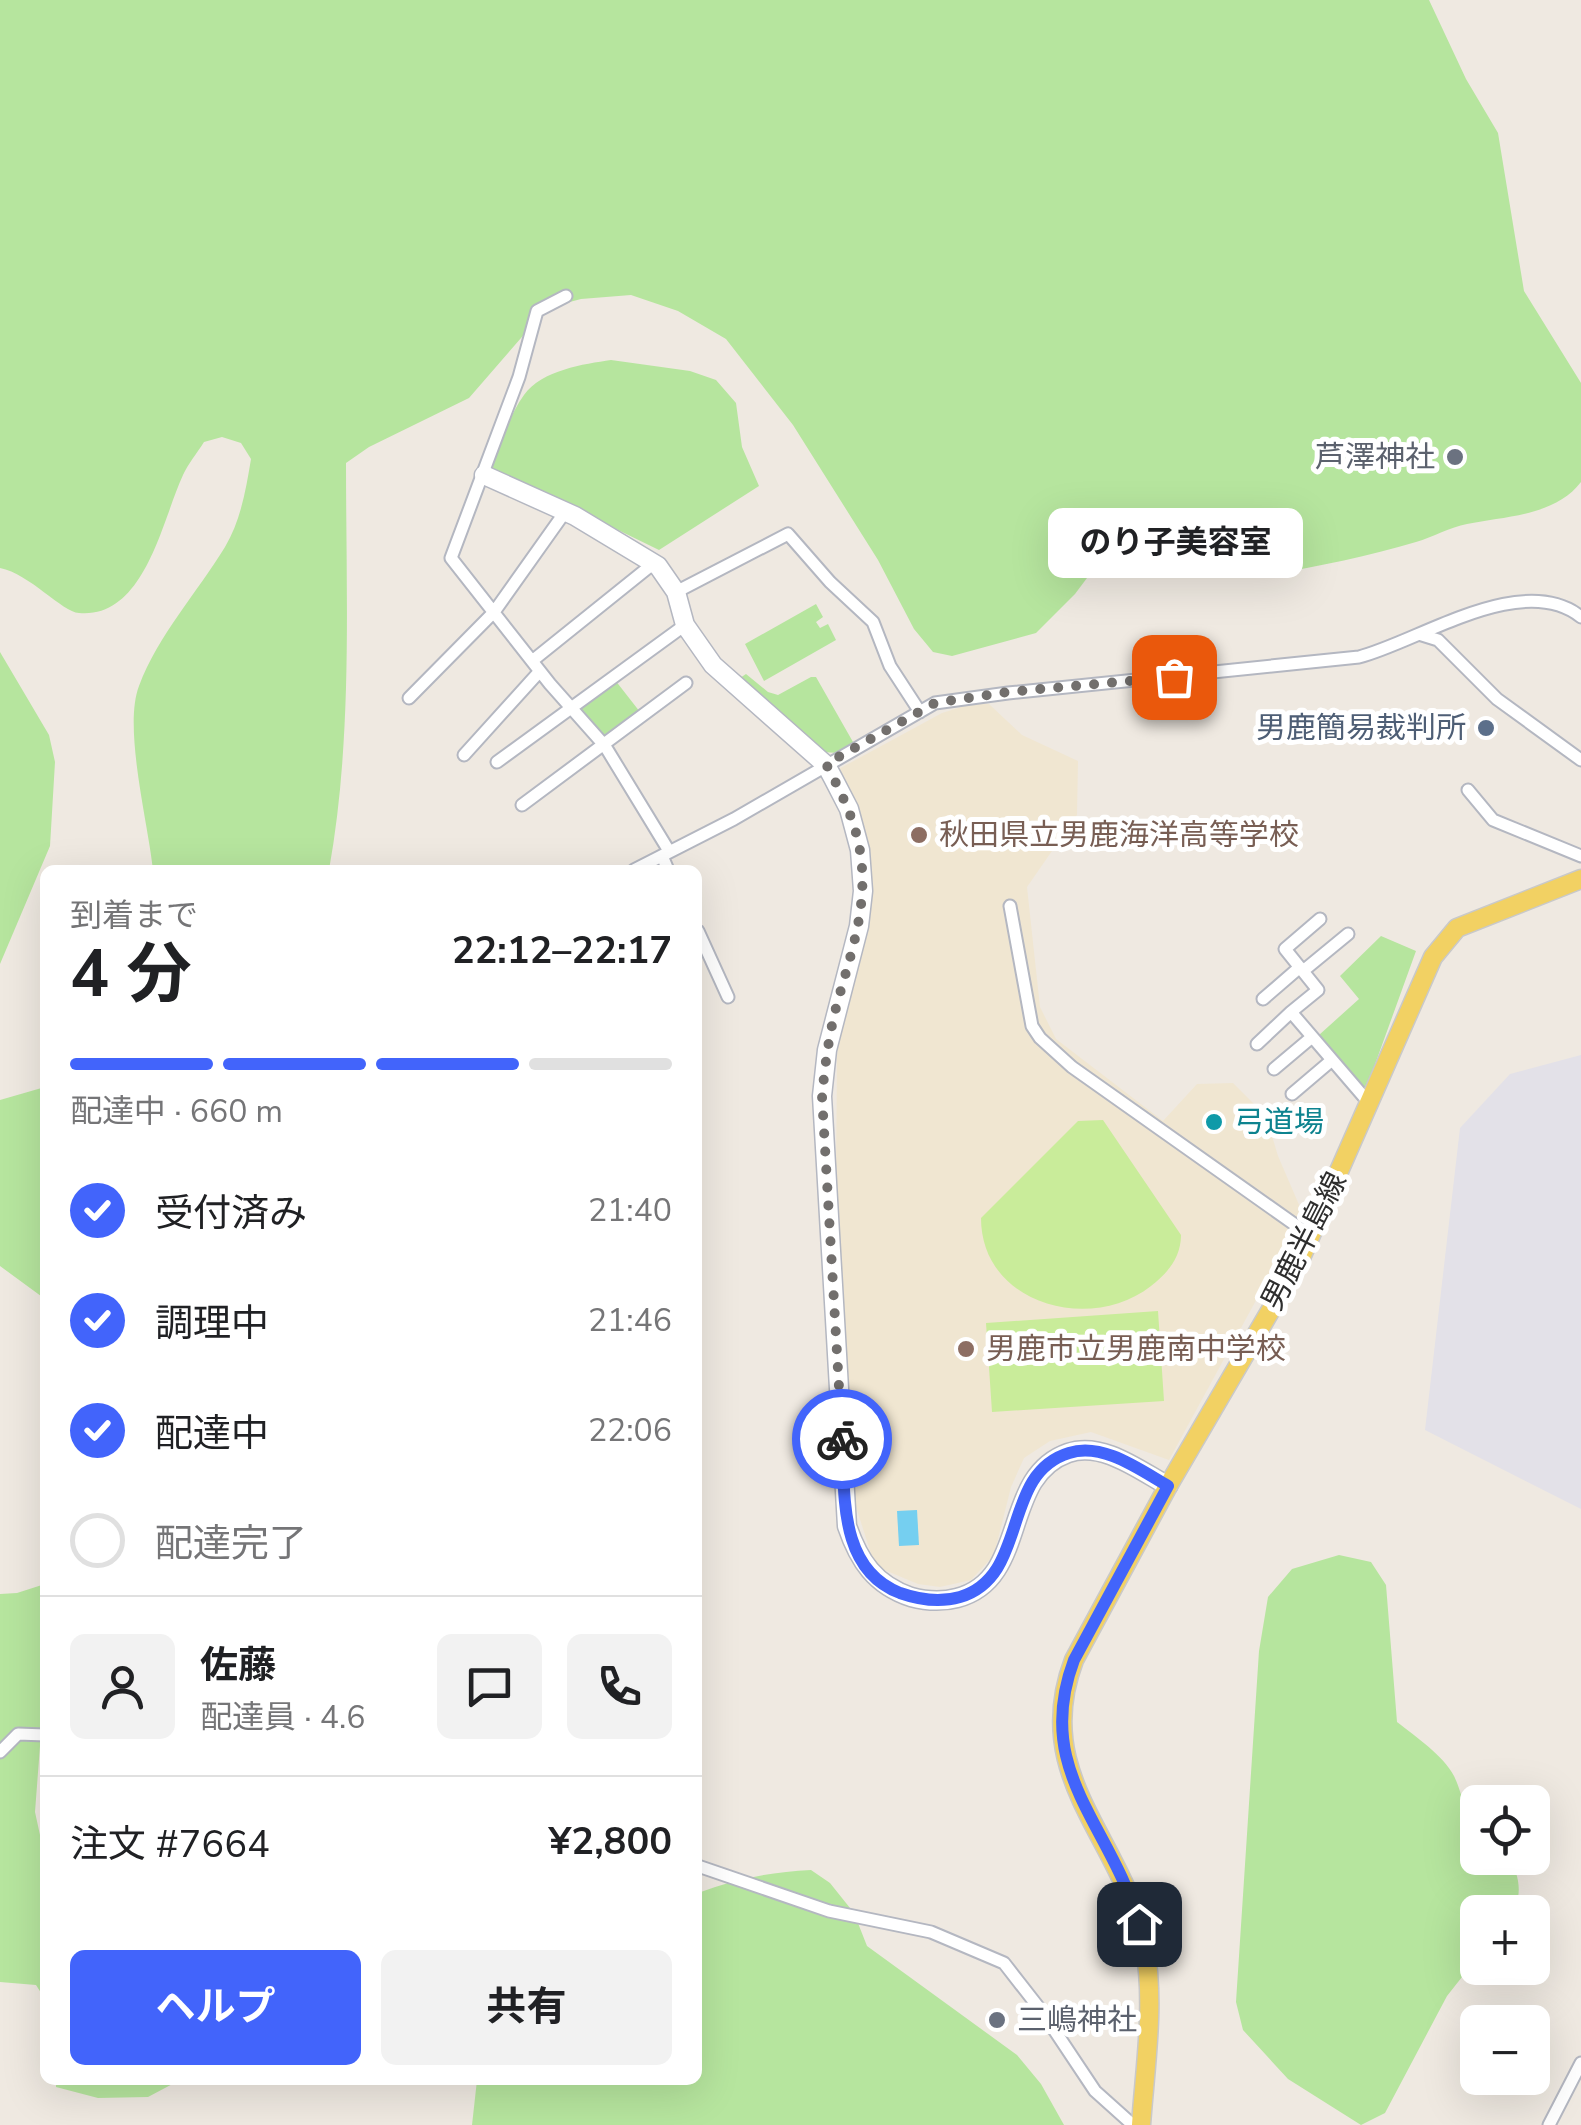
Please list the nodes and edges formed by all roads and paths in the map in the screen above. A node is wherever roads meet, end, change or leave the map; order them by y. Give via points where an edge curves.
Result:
1 (566, 296) dead end
2 (484, 475) junction
3 (565, 512) junction
4 (654, 564) junction
5 (676, 592) junction
6 (494, 612) junction
7 (1581, 617) edge
8 (685, 625) junction
9 (1422, 635) junction
10 (536, 666) junction
11 (686, 683) dead end
12 (410, 698) dead end
13 (570, 707) junction
14 (920, 712) junction
15 (605, 746) junction
16 (464, 755) dead end
17 (1581, 760) edge
18 (496, 762) dead end
19 (826, 764) junction
20 (1468, 790) dead end
21 (522, 805) dead end
22 (666, 854) junction
23 (1581, 856) edge
24 (644, 865) edge
25 (667, 865) edge
26 (1581, 878) edge
27 (1010, 906) dead end
28 (1320, 919) dead end
29 (1348, 934) dead end
30 (702, 939) edge
31 (1302, 969) junction
32 (728, 997) dead end
33 (1263, 999) dead end
34 (1291, 1012) junction
35 (1312, 1036) junction
36 (1257, 1044) dead end
37 (1332, 1060) junction
38 (1274, 1069) dead end
39 (1292, 1094) dead end
40 (1370, 1104) junction
41 (1312, 1236) junction
42 (1168, 1486) junction
43 (40, 1734) edge
44 (0, 1752) edge
45 (702, 1867) edge
46 (1581, 2063) edge
47 (1132, 2125) edge
48 (1141, 2125) edge
49 (1549, 2125) edge

1 - 2 street via 538,311
2 - 3 street
2 - 6 street via 451,558
3 - 4 street
3 - 6 street
4 - 5 street
4 - 10 street
5 - 8 street
5 - 14 street via 788,534 873,622 890,666
6 - 10 street
6 - 12 street
7 - 9 street via 1556,604 1522,602 1447,620
8 - 13 street
8 - 19 street via 712,665
9 - 14 street via 1359,657 1008,692 935,703
9 - 17 street via 1438,640 1497,700
10 - 13 street
10 - 16 street
11 - 15 street
13 - 15 street
13 - 18 street
14 - 19 street
15 - 21 street
15 - 22 street
19 - 22 street
19 - 42 street via 849,809 863,892 822,1096 848,1526 856,1554 895,1591 918,1599 954,1598 994,1576 1032,1481 1070,1452 1098,1451
20 - 23 street via 1493,820
22 - 24 street
22 - 25 street
26 - 40 main road, 男鹿半島線 via 1482,916 1446,938
27 - 41 street via 1032,1026 1040,1038
28 - 31 street via 1285,949
29 - 31 street
30 - 32 street
31 - 33 street
31 - 34 street via 1318,990
34 - 35 street
34 - 36 street
35 - 37 street
35 - 38 street
37 - 39 street
37 - 40 street
40 - 41 main road, 男鹿半島線
41 - 42 main road, 男鹿半島線
42 - 48 main road, 男鹿半島線 via 1074,1660 1060,1717 1070,1773 1132,1899 1146,1950
43 - 44 street via 18,1734
45 - 47 street via 829,1912 931,1932 996,1958 1095,2091
46 - 49 street

